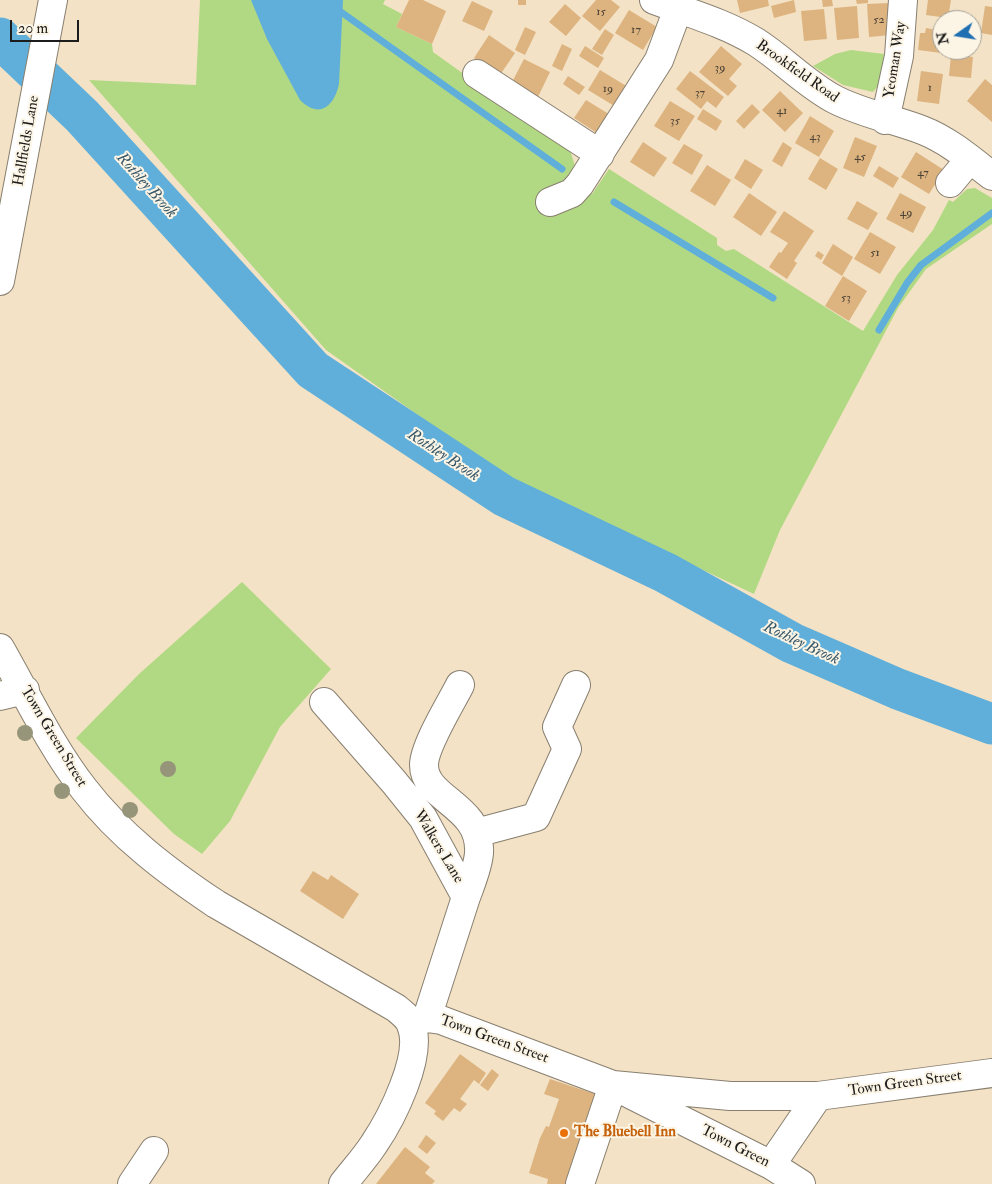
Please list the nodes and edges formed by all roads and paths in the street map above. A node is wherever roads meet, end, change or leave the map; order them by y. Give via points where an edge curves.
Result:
1 (53, 0) edge
2 (903, 0) edge
3 (666, 5) edge
4 (477, 74) dead end
5 (885, 120) junction
6 (589, 154) junction
7 (970, 159) junction
8 (992, 176) edge
9 (950, 183) dead end
10 (550, 202) dead end
11 (0, 281) edge
12 (0, 648) edge
13 (576, 685) dead end
14 (449, 692) dead end
15 (12, 693) edge
16 (324, 702) dead end
17 (476, 833) junction
18 (466, 897) junction
19 (419, 1021) junction
20 (992, 1073) edge
21 (613, 1085) junction
22 (818, 1096) junction
23 (154, 1151) dead end
24 (771, 1165) junction
25 (132, 1184) edge
26 (343, 1184) edge
27 (580, 1184) edge
28 (801, 1184) edge

1 - 11 street, Hallfields Lane
2 - 5 street, Yeoman Way via 900,48
3 - 5 street, Brookfield Road via 735,31 769,51 833,99
3 - 6 street, Brookfield Road via 659,60
4 - 6 street
5 - 7 street, Brookfield Road via 922,130
6 - 10 street, Brookfield Road via 576,189
7 - 8 street, Brookfield Road
7 - 9 street
12 - 15 street, Town Green Street
13 - 17 street via 557,727 567,750 536,817
14 - 17 street via 425,757 425,773 433,788 466,815
15 - 19 street, Town Green Street via 93,800 126,836 197,892
16 - 18 street, Walkers Lane via 423,818
17 - 18 street via 478,858
18 - 19 street, Walkers Lane
19 - 21 street, Town Green Street via 441,1020
19 - 26 street via 413,1053 397,1102 374,1145
20 - 22 street, Town Green Street
21 - 22 street, Town Green Street via 730,1096
21 - 24 street, Town Green
21 - 27 street
22 - 24 street
23 - 25 street
24 - 28 street, Town Green

